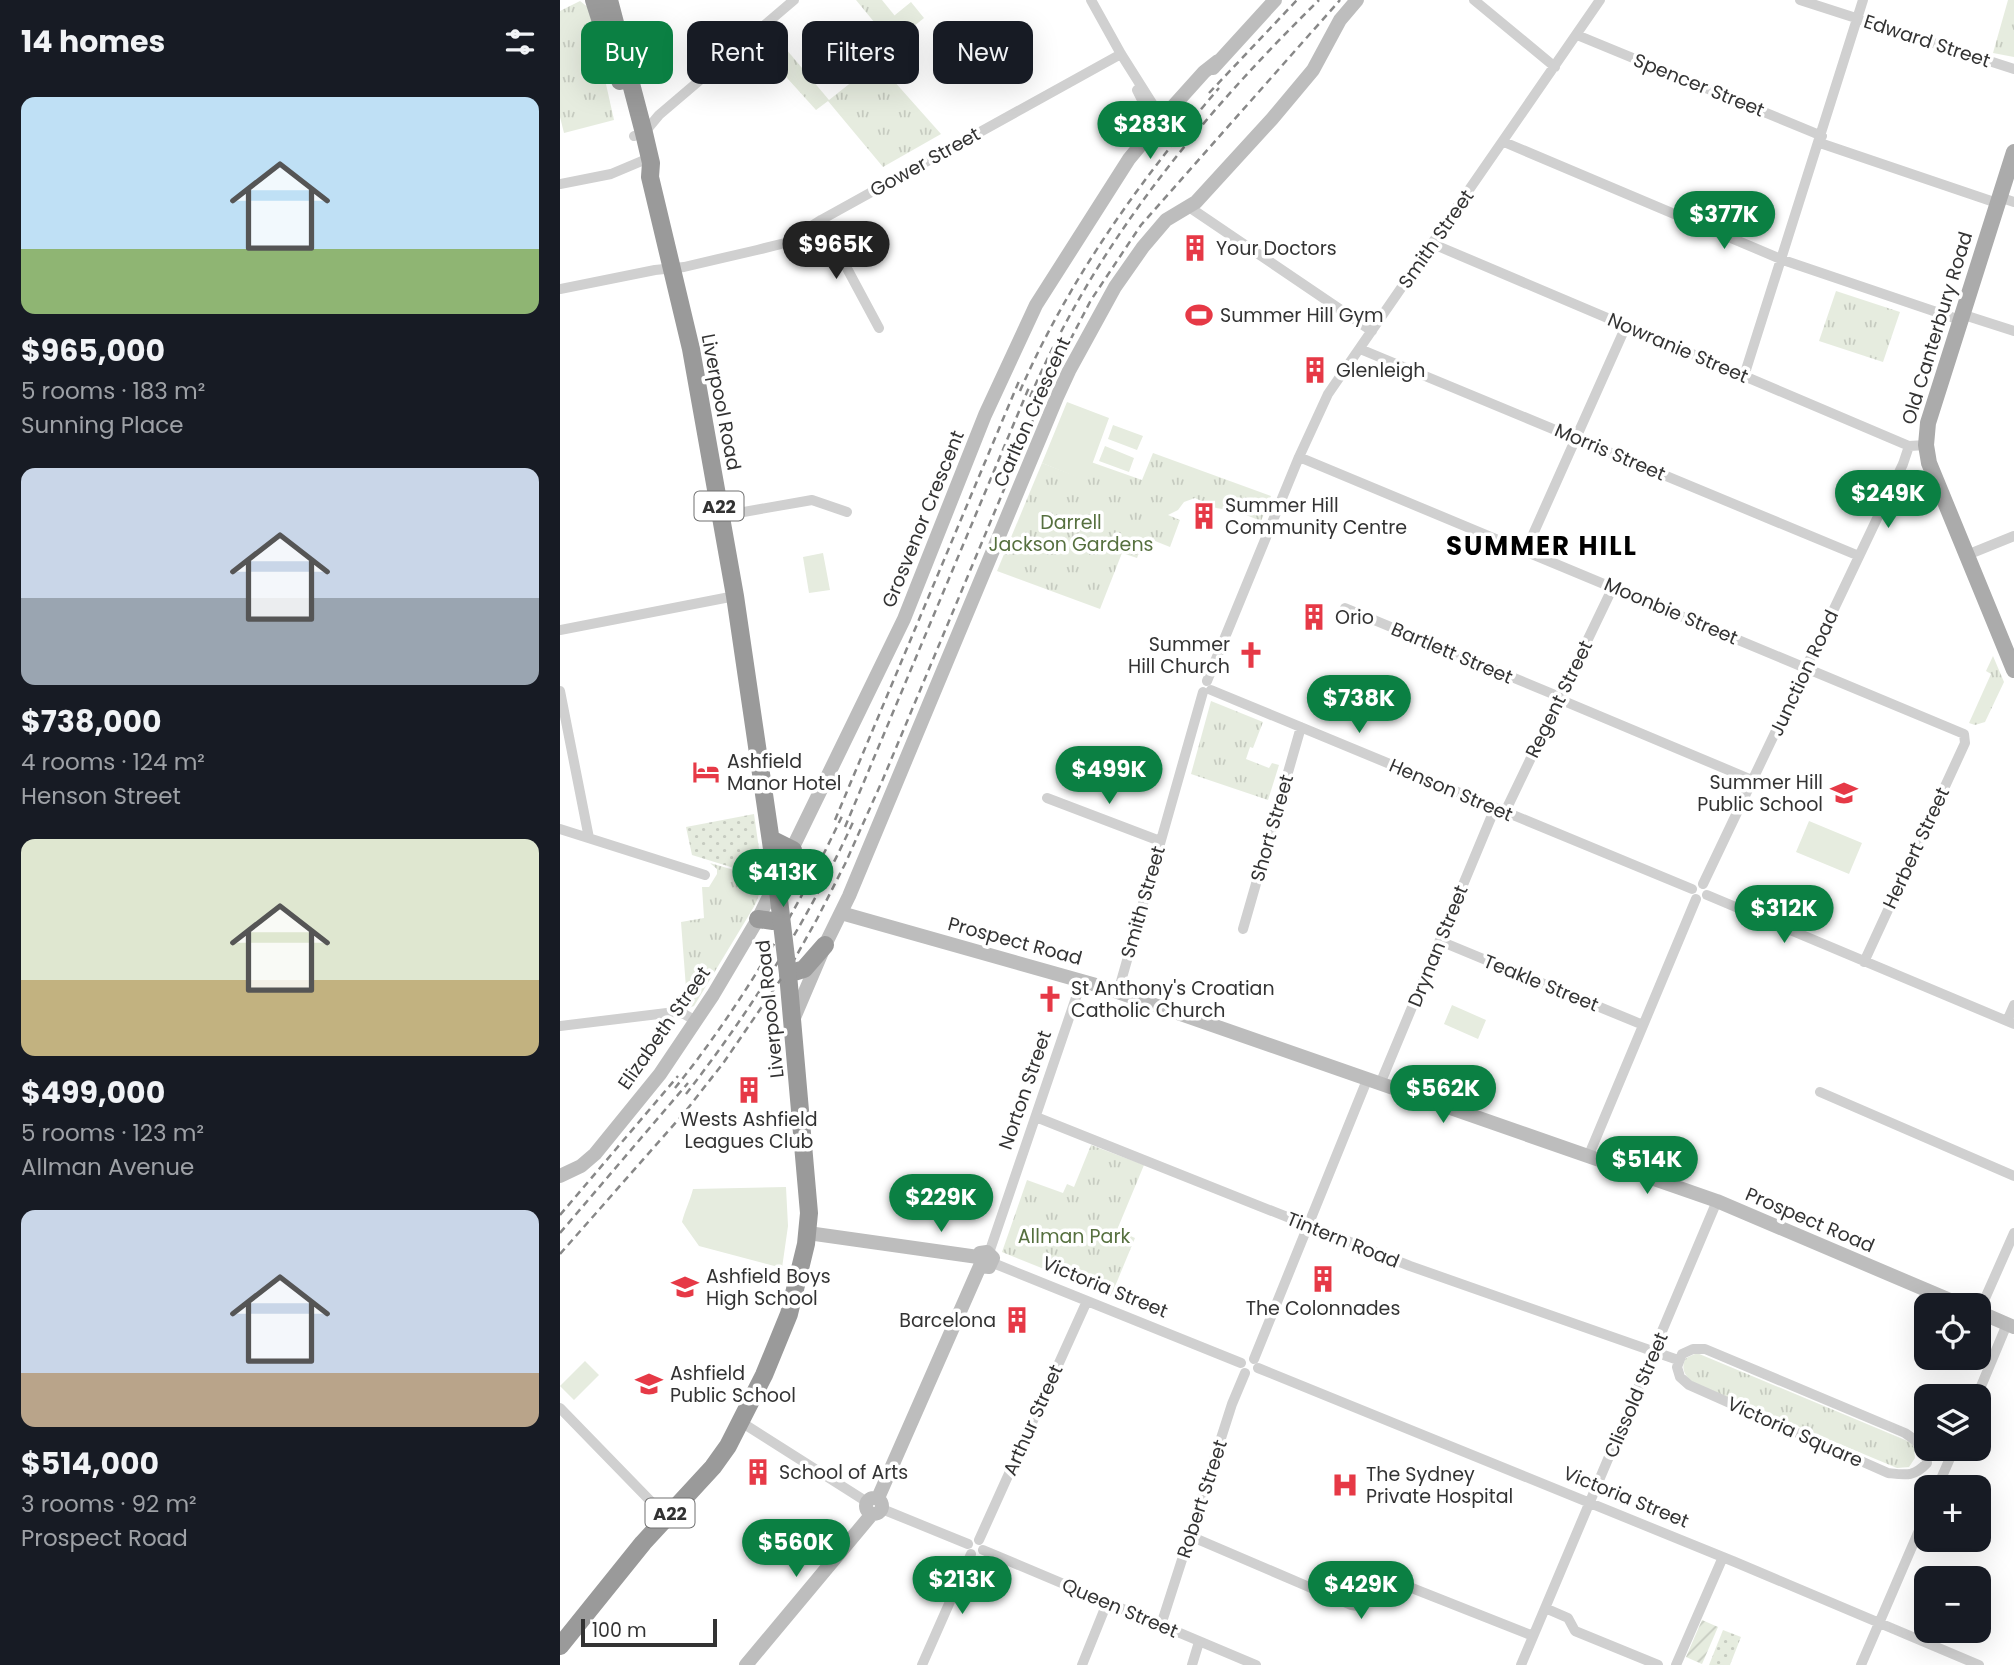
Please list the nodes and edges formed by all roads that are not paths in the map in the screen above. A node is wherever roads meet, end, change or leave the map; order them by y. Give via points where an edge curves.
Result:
1 (794, 0) edge
2 (1091, 0) edge
3 (1275, 0) edge
4 (1357, 0) edge
5 (1474, 0) edge
6 (1600, 0) edge
7 (1800, 0) edge
8 (1863, 0) edge
9 (602, 2) edge
10 (1858, 18) junction
11 (1577, 35) junction
12 (1121, 54) junction
13 (1555, 67) junction
14 (2014, 69) edge
15 (1160, 124) junction
16 (637, 128) junction
17 (1821, 140) junction
18 (1504, 142) junction
19 (2014, 152) edge
20 (646, 165) junction
21 (560, 184) edge
22 (2004, 200) edge
23 (1189, 207) junction
24 (821, 220) junction
25 (1433, 244) junction
26 (1783, 260) junction
27 (672, 268) junction
28 (560, 289) edge
29 (1961, 317) junction
30 (1626, 326) junction
31 (879, 328) dead end
32 (1372, 331) junction
33 (2014, 331) edge
34 (1360, 349) junction
35 (1744, 376) junction
36 (1576, 438) junction
37 (1926, 445) junction
38 (1909, 446) junction
39 (1299, 457) junction
40 (1905, 461) junction
41 (847, 512) dead end
42 (721, 516) junction
43 (2014, 536) edge
44 (1526, 550) junction
45 (1967, 555) junction
46 (1859, 556) junction
47 (1613, 587) junction
48 (735, 596) junction
49 (1345, 608) dead end
50 (560, 631) edge
51 (2012, 660) edge
52 (1806, 668) junction
53 (1207, 688) junction
54 (560, 691) edge
55 (1560, 698) junction
56 (1301, 727) junction
57 (1964, 734) joint
58 (1752, 780) junction
59 (1047, 798) dead end
60 (1500, 810) junction
61 (560, 829) edge
62 (589, 838) junction
63 (771, 839) junction
64 (1160, 841) junction
65 (793, 850) junction
66 (705, 875) dead end
67 (777, 883) junction
68 (1705, 890) junction
69 (1694, 894) junction
70 (841, 914) junction
71 (771, 920) junction
72 (1242, 929) dead end
73 (1440, 941) junction
74 (824, 944) junction
75 (1864, 962) junction
76 (788, 974) junction
77 (1082, 979) junction
78 (1118, 992) junction
79 (2014, 1005) edge
80 (793, 1020) junction
81 (696, 1021) junction
82 (2011, 1022) edge
83 (1643, 1025) junction
84 (560, 1026) edge
85 (1374, 1082) junction
86 (1820, 1092) dead end
87 (1036, 1117) junction
88 (1588, 1157) junction
89 (560, 1176) edge
90 (2014, 1176) edge
91 (1717, 1201) junction
92 (1307, 1226) junction
93 (808, 1233) junction
94 (2014, 1233) edge
95 (985, 1260) junction
96 (1933, 1293) edge
97 (1987, 1293) edge
98 (1087, 1301) junction
99 (1991, 1317) edge
100 (2011, 1325) edge
101 (1654, 1351) junction
102 (1678, 1360) junction
103 (1256, 1364) junction
104 (1243, 1368) junction
105 (1983, 1384) edge
106 (560, 1408) edge
107 (741, 1422) junction
108 (1949, 1461) edge
109 (1927, 1463) junction
110 (1945, 1471) junction
111 (1943, 1475) edge
112 (1590, 1502) junction
113 (875, 1506) junction
114 (666, 1517) junction
115 (1190, 1536) junction
116 (979, 1540) junction
117 (1914, 1542) edge
118 (970, 1549) junction
119 (983, 1550) junction
120 (1723, 1557) junction
121 (1107, 1603) junction
122 (1545, 1608) junction
123 (1879, 1623) junction
124 (1161, 1625) junction
125 (1533, 1636) junction
126 (1199, 1642) junction
127 (560, 1646) edge
128 (746, 1665) edge
129 (922, 1665) edge
130 (1082, 1665) edge
131 (1192, 1665) edge
132 (1256, 1665) edge
133 (1521, 1665) edge
134 (1658, 1665) edge
135 (1676, 1665) edge
136 (1861, 1665) edge
137 (1979, 1665) edge

1 - 16 street via 659,115
2 - 12 street
3 - 15 street, Grosvenor Crescent
4 - 23 street, Carlton Crescent via 1304,81
5 - 13 street
6 - 11 street, Smith Street
7 - 10 street, Edward Street
8 - 10 street
9 - 16 highway, Liverpool Road / A22
10 - 14 street, Edward Street
10 - 17 street
11 - 13 street, Smith Street
11 - 17 street, Spencer Street
12 - 15 street
12 - 24 street, Gower Street
13 - 18 street, Smith Street
15 - 65 street, Grosvenor Crescent via 1129,159 1036,305 985,415 904,620
16 - 20 highway, Liverpool Road / A22
17 - 22 street, Spencer Street
17 - 26 street
18 - 25 street, Smith Street
18 - 26 street
19 - 22 main road, Old Canterbury Road
20 - 21 street
20 - 27 highway, Liverpool Road / A22
22 - 29 main road, Old Canterbury Road
23 - 32 street
23 - 70 street, Carlton Crescent via 1166,220 1143,247 1069,370
24 - 27 street, Gower Street via 785,243
24 - 31 street
25 - 30 street, Nowranie Street
25 - 32 street, Smith Street
26 - 29 street
26 - 35 street
27 - 28 street, Gower Street
27 - 42 highway, Liverpool Road / A22
29 - 33 street
29 - 37 main road, Old Canterbury Road via 1928,423
30 - 35 street, Nowranie Street
30 - 36 street
32 - 34 street, Smith Street
34 - 36 street, Morris Street
34 - 39 street, Smith Street via 1328,394
35 - 38 street, Nowranie Street
36 - 44 street
36 - 46 street, Morris Street
37 - 38 street, Nowranie Street
37 - 40 street, Junction Road
37 - 45 main road, Old Canterbury Road
38 - 40 street, Junction Road
39 - 44 street, Moonbie Street
39 - 53 street, Smith Street
40 - 46 street, Junction Road
41 - 42 street via 812,500
42 - 48 highway, Liverpool Road / A22
43 - 45 street
44 - 47 street, Moonbie Street
45 - 51 main road, Old Canterbury Road
46 - 52 street, Junction Road
47 - 52 street, Moonbie Street
47 - 55 street, Regent Street
48 - 50 street
48 - 63 highway, Liverpool Road / A22
49 - 55 street, Bartlett Street
52 - 57 street, Moonbie Street
52 - 58 street, Junction Road
53 - 56 street, Henson Street
53 - 64 street, Smith Street
54 - 62 street
55 - 58 street, Bartlett Street
55 - 60 street, Regent Street
56 - 60 street, Henson Street
56 - 72 street, Short Street
57 - 75 street, Herbert Street via 1965,743
58 - 68 street, Junction Road
59 - 64 street
60 - 69 street, Henson Street
60 - 73 street, Drynan Street
61 - 62 street
62 - 66 street
63 - 65 highway
63 - 67 highway, Liverpool Road / A22
64 - 78 street, Smith Street
65 - 67 street, Grosvenor Crescent
67 - 71 highway, Liverpool Road / A22, bridge
68 - 69 street via 1702,899
68 - 75 street
69 - 83 street
70 - 74 street, Carlton Crescent
70 - 77 street, Prospect Road
71 - 76 highway, Liverpool Road / A22, bridge
71 - 81 street, Elizabeth Street
73 - 83 street, Teakle Street
73 - 85 street, Drynan Street
74 - 76 highway via 804,969
74 - 80 street, Carlton Crescent
75 - 82 street
76 - 80 highway, Liverpool Road / A22
77 - 78 street, Prospect Road
77 - 87 street, Norton Street
78 - 85 street, Prospect Road
79 - 82 street
80 - 93 highway, Liverpool Road / A22
81 - 84 street via 675,1012
81 - 89 street, Elizabeth Street via 595,1154
83 - 88 street
85 - 88 street, Prospect Road
85 - 92 street
86 - 90 street
87 - 92 street, Tintern Road
87 - 95 street, Norton Street
88 - 91 street, Prospect Road
91 - 96 street, Prospect Road
91 - 101 street, Clissold Street
92 - 101 street, Tintern Road
92 - 103 street
93 - 95 street, Victoria Street
93 - 107 highway, Liverpool Road / A22 via 789,1314
94 - 97 street
95 - 98 street, Victoria Street
95 - 113 street, Norton Street
98 - 104 street, Victoria Street
98 - 116 street, Arthur Street
99 - 100 street
100 - 105 street
101 - 102 street
101 - 112 street, Clissold Street
102 - 109 street via 1693,1349 1705,1349 1807,1390 1905,1433 1926,1452
102 - 109 street, Victoria Square via 1680,1377 1689,1385 1888,1473 1919,1472
103 - 104 street via 1247,1358
103 - 104 street via 1253,1374
103 - 112 street, Victoria Street
104 - 115 street, Robert Street
106 - 114 street
107 - 113 street
107 - 114 highway, Liverpool Road / A22 via 713,1467
108 - 110 street
109 - 110 street
110 - 111 street
112 - 120 street, Victoria Street
112 - 122 street, Clissold Street
113 - 118 street
113 - 128 street, Norton Street
114 - 127 highway, Liverpool Road / A22
115 - 124 street, Robert Street
115 - 125 street via 1351,1605 1358,1606 1376,1578 1384,1577
116 - 118 street via 974,1539
116 - 119 street
117 - 123 street
118 - 119 street via 978,1555
118 - 129 street
119 - 121 street, Queen Street
120 - 123 street, Victoria Street
120 - 135 street
121 - 124 street, Queen Street
121 - 130 street
122 - 125 street, Clissold Street
122 - 134 street via 1568,1618 1575,1631
123 - 136 street
123 - 137 street, Victoria Street
124 - 126 street, Queen Street
125 - 133 street, Clissold Street
126 - 131 street
126 - 132 street, Queen Street

